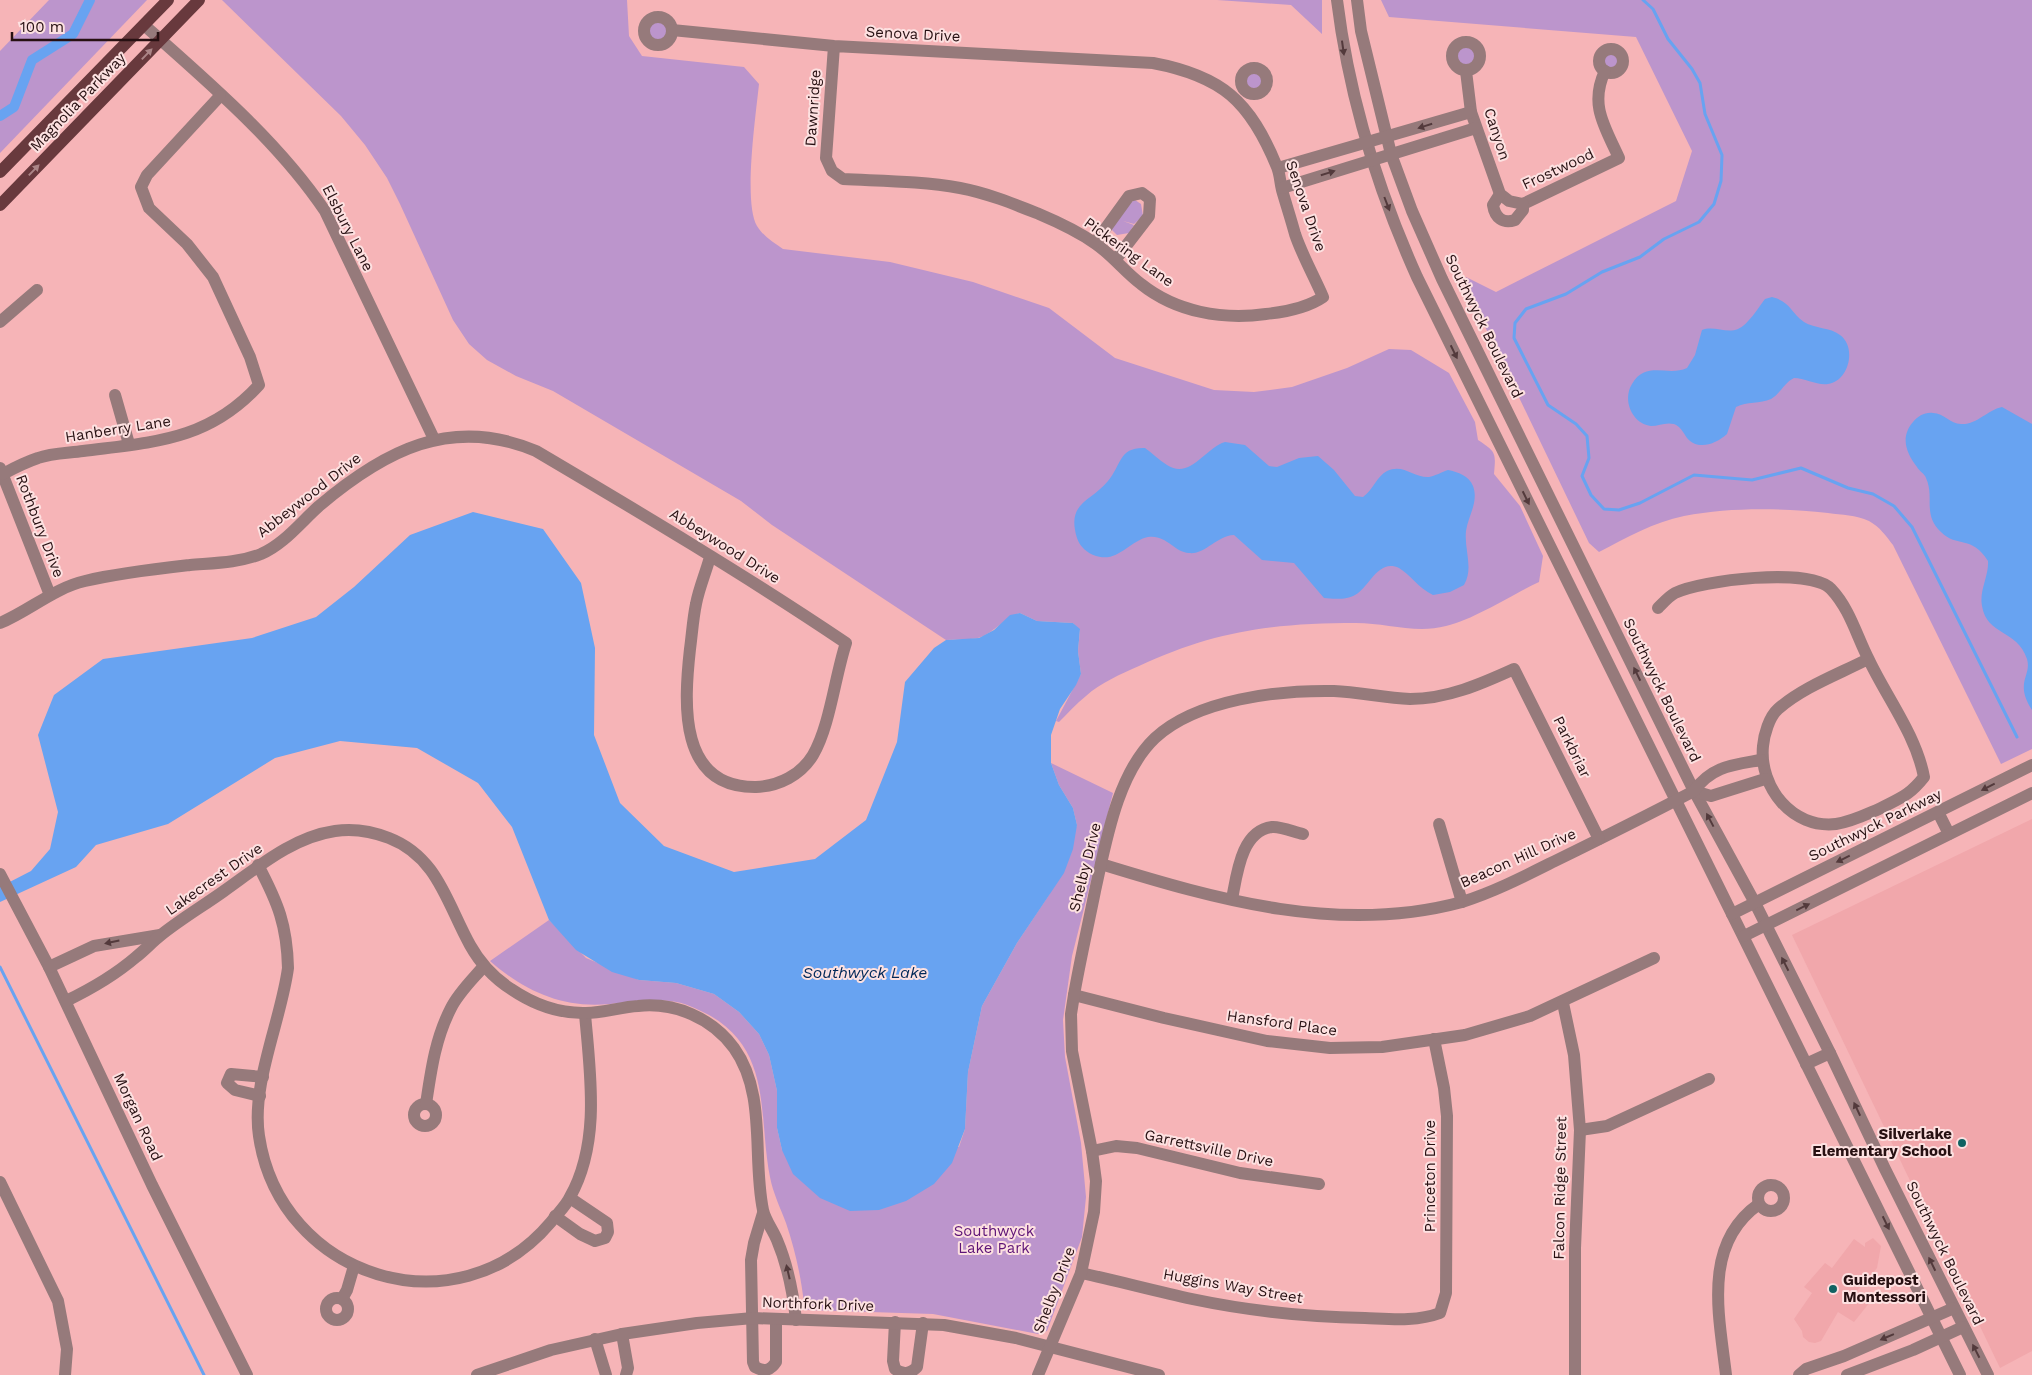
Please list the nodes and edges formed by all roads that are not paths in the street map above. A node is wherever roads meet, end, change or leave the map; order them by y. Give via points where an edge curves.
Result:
1 (168, 0) edge
2 (199, 0) edge
3 (1337, 0) edge
4 (1357, 0) edge
5 (144, 25) junction
6 (672, 30) dead end
7 (160, 40) junction
8 (834, 46) junction
9 (1466, 71) dead end
10 (1606, 71) dead end
11 (220, 96) junction
12 (1472, 112) junction
13 (1476, 128) junction
14 (37, 134) junction
15 (1386, 137) junction
16 (1367, 143) junction
17 (55, 149) junction
18 (1391, 154) junction
19 (1371, 160) junction
20 (1278, 168) junction
21 (832, 171) joint
22 (0, 172) edge
23 (1282, 188) junction
24 (1505, 198) junction
25 (1523, 204) junction
26 (0, 205) edge
27 (1095, 243) junction
28 (1116, 259) junction
29 (37, 290) dead end
30 (1323, 297) joint
31 (0, 322) edge
32 (115, 396) dead end
33 (434, 439) junction
34 (129, 444) junction
35 (1, 470) edge
36 (1556, 509) junction
37 (1536, 518) junction
38 (710, 557) junction
39 (50, 595) junction
40 (1658, 608) dead end
41 (0, 622) edge
42 (1868, 660) junction
43 (1514, 670) joint
44 (1761, 760) junction
45 (2032, 765) edge
46 (1726, 767) junction
47 (1766, 779) junction
48 (1734, 788) junction
49 (1694, 791) junction
50 (2032, 792) edge
51 (1675, 801) junction
52 (1938, 812) junction
53 (1439, 824) dead end
54 (1303, 834) dead end
55 (1949, 834) junction
56 (1599, 839) junction
57 (1102, 864) junction
58 (258, 865) junction
59 (0, 874) edge
60 (1232, 899) junction
61 (1462, 902) junction
62 (1755, 903) junction
63 (1732, 914) junction
64 (1766, 925) junction
65 (160, 935) junction
66 (1744, 936) junction
67 (1654, 958) dead end
68 (484, 966) junction
69 (49, 967) junction
70 (1074, 995) junction
71 (66, 1001) junction
72 (1563, 1002) junction
73 (585, 1014) junction
74 (1434, 1039) junction
75 (1830, 1052) junction
76 (1806, 1064) junction
77 (263, 1077) junction
78 (1709, 1079) dead end
79 (260, 1096) junction
80 (426, 1104) dead end
81 (1580, 1130) junction
82 (1092, 1151) junction
83 (1885, 1169) junction
84 (1864, 1179) junction
85 (0, 1182) edge
86 (1319, 1184) dead end
87 (570, 1198) junction
88 (1759, 1204) dead end
89 (763, 1213) junction
90 (555, 1216) junction
91 (354, 1266) junction
92 (1081, 1273) junction
93 (342, 1299) dead end
94 (1954, 1308) junction
95 (1440, 1313) joint
96 (753, 1318) junction
97 (1932, 1318) junction
98 (776, 1319) junction
99 (796, 1320) junction
100 (895, 1322) junction
101 (923, 1323) junction
102 (1964, 1327) junction
103 (622, 1334) junction
104 (1941, 1338) junction
105 (595, 1340) junction
106 (1050, 1346) junction
107 (65, 1375) edge
108 (247, 1375) edge
109 (477, 1375) edge
110 (606, 1375) edge
111 (626, 1375) edge
112 (1038, 1375) edge
113 (1159, 1375) edge
114 (1575, 1375) edge
115 (1726, 1375) edge
116 (1799, 1375) edge
117 (1847, 1375) edge
118 (1960, 1375) edge
119 (1988, 1375) edge

1 - 5 main road, Magnolia Parkway
2 - 7 main road, Magnolia Parkway
3 -> 16 street via 1344,57
4 - 15 street, Southwyck Boulevard via 1361,32
5 - 7 street, Elsbury Lane
5 - 14 main road, Magnolia Parkway
6 - 8 street, Senova Drive
7 - 11 street, Elsbury Lane
17 -> 7 main road, Magnolia Parkway
8 - 20 street, Senova Drive via 1152,63 1183,69 1242,96
8 - 21 street, Dawnridge via 826,158
9 - 12 street, Canyon
10 - 25 street, Frostwood via 1599,85 1597,102 1619,158
11 - 33 street, Elsbury Lane via 293,167 324,211
11 - 34 street, Hanberry Lane via 160,160 141,187 149,208 187,244 213,278 250,357 259,385 243,402 200,428 150,444
12 - 13 street, Canyon
12 -> 15 street
13 - 18 street
13 - 24 street, Canyon
14 - 17 main road
14 - 22 main road, Magnolia Parkway
15 - 16 street
15 - 18 street, Southwyck Boulevard
16 - 19 street
16 - 20 street
26 -> 17 main road, Magnolia Parkway
18 - 19 street
18 - 36 street, Southwyck Boulevard via 1442,279
23 -> 19 street
19 -> 37 street via 1417,277
20 - 23 street, Senova Drive
21 - 27 street, Pickering Lane via 844,179 944,186 979,193 1046,217
23 - 30 street, Senova Drive via 1296,237
24 - 25 street, Frostwood
24 - 25 street via 1494,205 1497,217 1503,221 1515,220 1523,210
27 - 28 street, Pickering Lane
27 - 28 street via 1129,196 1142,194 1150,199 1149,216
28 - 30 street, Pickering Lane via 1140,284 1154,293 1203,313 1255,316 1301,307
29 - 31 street
32 - 34 street
33 - 38 street, Abbeywood Drive via 484,436 536,451
33 - 39 street, Abbeywood Drive via 374,464 262,553 232,562 122,574 82,582
34 - 35 street, Hanberry Lane via 39,457
35 - 39 street, Rothbury Drive
36 - 37 street
49 -> 36 street, Southwyck Boulevard
37 - 51 street
38 - 38 street, Abbeywood Drive via 696,603 685,710 690,738 716,776 727,782 753,787 771,786 801,770 812,756 820,740 846,643
39 - 41 street, Abbeywood Drive
40 - 42 street via 1673,593 1695,586 1752,578 1807,580 1830,588 1849,615
42 - 44 street via 1795,696 1776,710 1764,735
42 - 47 street via 1920,758 1924,777 1913,792 1860,818 1834,824 1807,820 1780,802
43 - 56 street, Parkbriar
43 - 57 street, Shelby Drive via 1470,688 1432,697 1411,699 1334,691 1288,692 1232,702 1189,716 1154,739 1133,766 1119,796
44 - 46 street, Beacon Hill Drive
44 - 47 street
45 -> 52 street, Southwyck Parkway
46 - 48 street
46 - 49 street, Beacon Hill Drive via 1705,777
47 - 48 street
48 - 49 street via 1711,796
49 - 51 street, Beacon Hill Drive
62 -> 49 street, Southwyck Boulevard
50 - 55 street
51 - 56 street, Beacon Hill Drive
51 - 63 street
52 - 55 street
52 -> 62 street, Southwyck Parkway
53 - 61 street
54 - 60 street via 1272,827 1254,834 1246,847
64 -> 55 street
56 - 61 street, Beacon Hill Drive via 1516,880
57 - 60 street, Beacon Hill Drive
57 - 70 street, Shelby Drive
58 - 65 street, Lakecrest Drive
58 - 68 street, Lakecrest Drive via 314,836 333,831 372,832 395,840 433,870 470,945
58 - 77 street via 281,912 288,948 286,989
59 - 69 street, Morgan Road
60 - 61 street, Beacon Hill Drive via 1283,910 1336,916 1391,914
62 - 63 street, Southwyck Parkway
62 - 64 street, Southwyck Boulevard
63 - 66 street
64 - 66 street
75 -> 64 street, Southwyck Boulevard
65 -> 69 street, Lakecrest Drive via 94,946
65 - 71 street, Lakecrest Drive via 115,974
66 - 76 street
67 - 72 street, Hansford Place
68 - 73 street, Lakecrest Drive via 530,1002 558,1011
68 - 80 street via 451,1007 441,1030 430,1068
69 - 71 street, Morgan Road
70 - 74 street, Hansford Place via 1229,1034 1306,1046 1382,1047
70 - 82 street, Shelby Drive via 1072,1051
71 - 108 street, Morgan Road via 152,1185
72 - 74 street, Hansford Place via 1464,1036
72 - 81 street, Falcon Ridge Street via 1574,1055
73 - 87 street via 592,1111 584,1159
73 - 89 street, Lakecrest Drive via 637,1006 671,1007 699,1018 725,1038 742,1062 753,1096
74 - 95 street, Princeton Drive via 1448,1130 1446,1293
75 - 76 street
83 -> 75 street, Southwyck Boulevard
76 - 84 street
77 - 79 street
77 - 79 street via 231,1074 227,1083 235,1090
78 - 81 street via 1607,1126
79 - 91 street via 258,1135 274,1186 288,1210 316,1242
81 - 114 street, Falcon Ridge Street via 1575,1248
82 - 86 street, Garrettsville Drive via 1116,1146 1137,1148 1240,1173
82 - 92 street, Shelby Drive via 1096,1182 1094,1212
83 - 84 street
94 -> 83 street, Southwyck Boulevard
84 -> 97 street
85 - 107 street via 58,1301 67,1349
87 - 90 street
87 - 90 street via 607,1223 605,1238 595,1241
88 - 115 street via 1744,1214 1733,1228 1720,1260 1719,1316
89 - 96 street, Lakecrest Drive via 751,1260
99 -> 89 street, Lakecrest Drive via 786,1263
90 - 91 street via 517,1254 463,1278 432,1282 395,1280
91 - 93 street
92 - 95 street, Huggins Way Street via 1193,1299 1284,1314 1412,1319
92 - 106 street, Shelby Drive
94 - 97 street
94 - 102 street, Southwyck Boulevard
96 - 98 street, Northfork Drive
96 - 98 street, Lakecrest Drive via 753,1362 755,1368 766,1371 776,1362
96 - 103 street, Northfork Drive
97 - 104 street
97 -> 116 street via 1806,1369
98 - 99 street, Northfork Drive
99 - 100 street, Northfork Drive
100 - 101 street, Northfork Drive
100 - 101 street via 893,1361 895,1369 903,1374 909,1374 917,1367
101 - 106 street, Northfork Drive via 1009,1336
102 - 104 street
119 -> 102 street, Southwyck Boulevard
103 - 105 street, Northfork Drive
103 - 111 street via 628,1368
104 - 117 street
104 - 118 street
105 - 109 street, Northfork Drive via 551,1350
105 - 110 street
106 - 112 street, Shelby Drive
106 - 113 street, Northfork Drive

